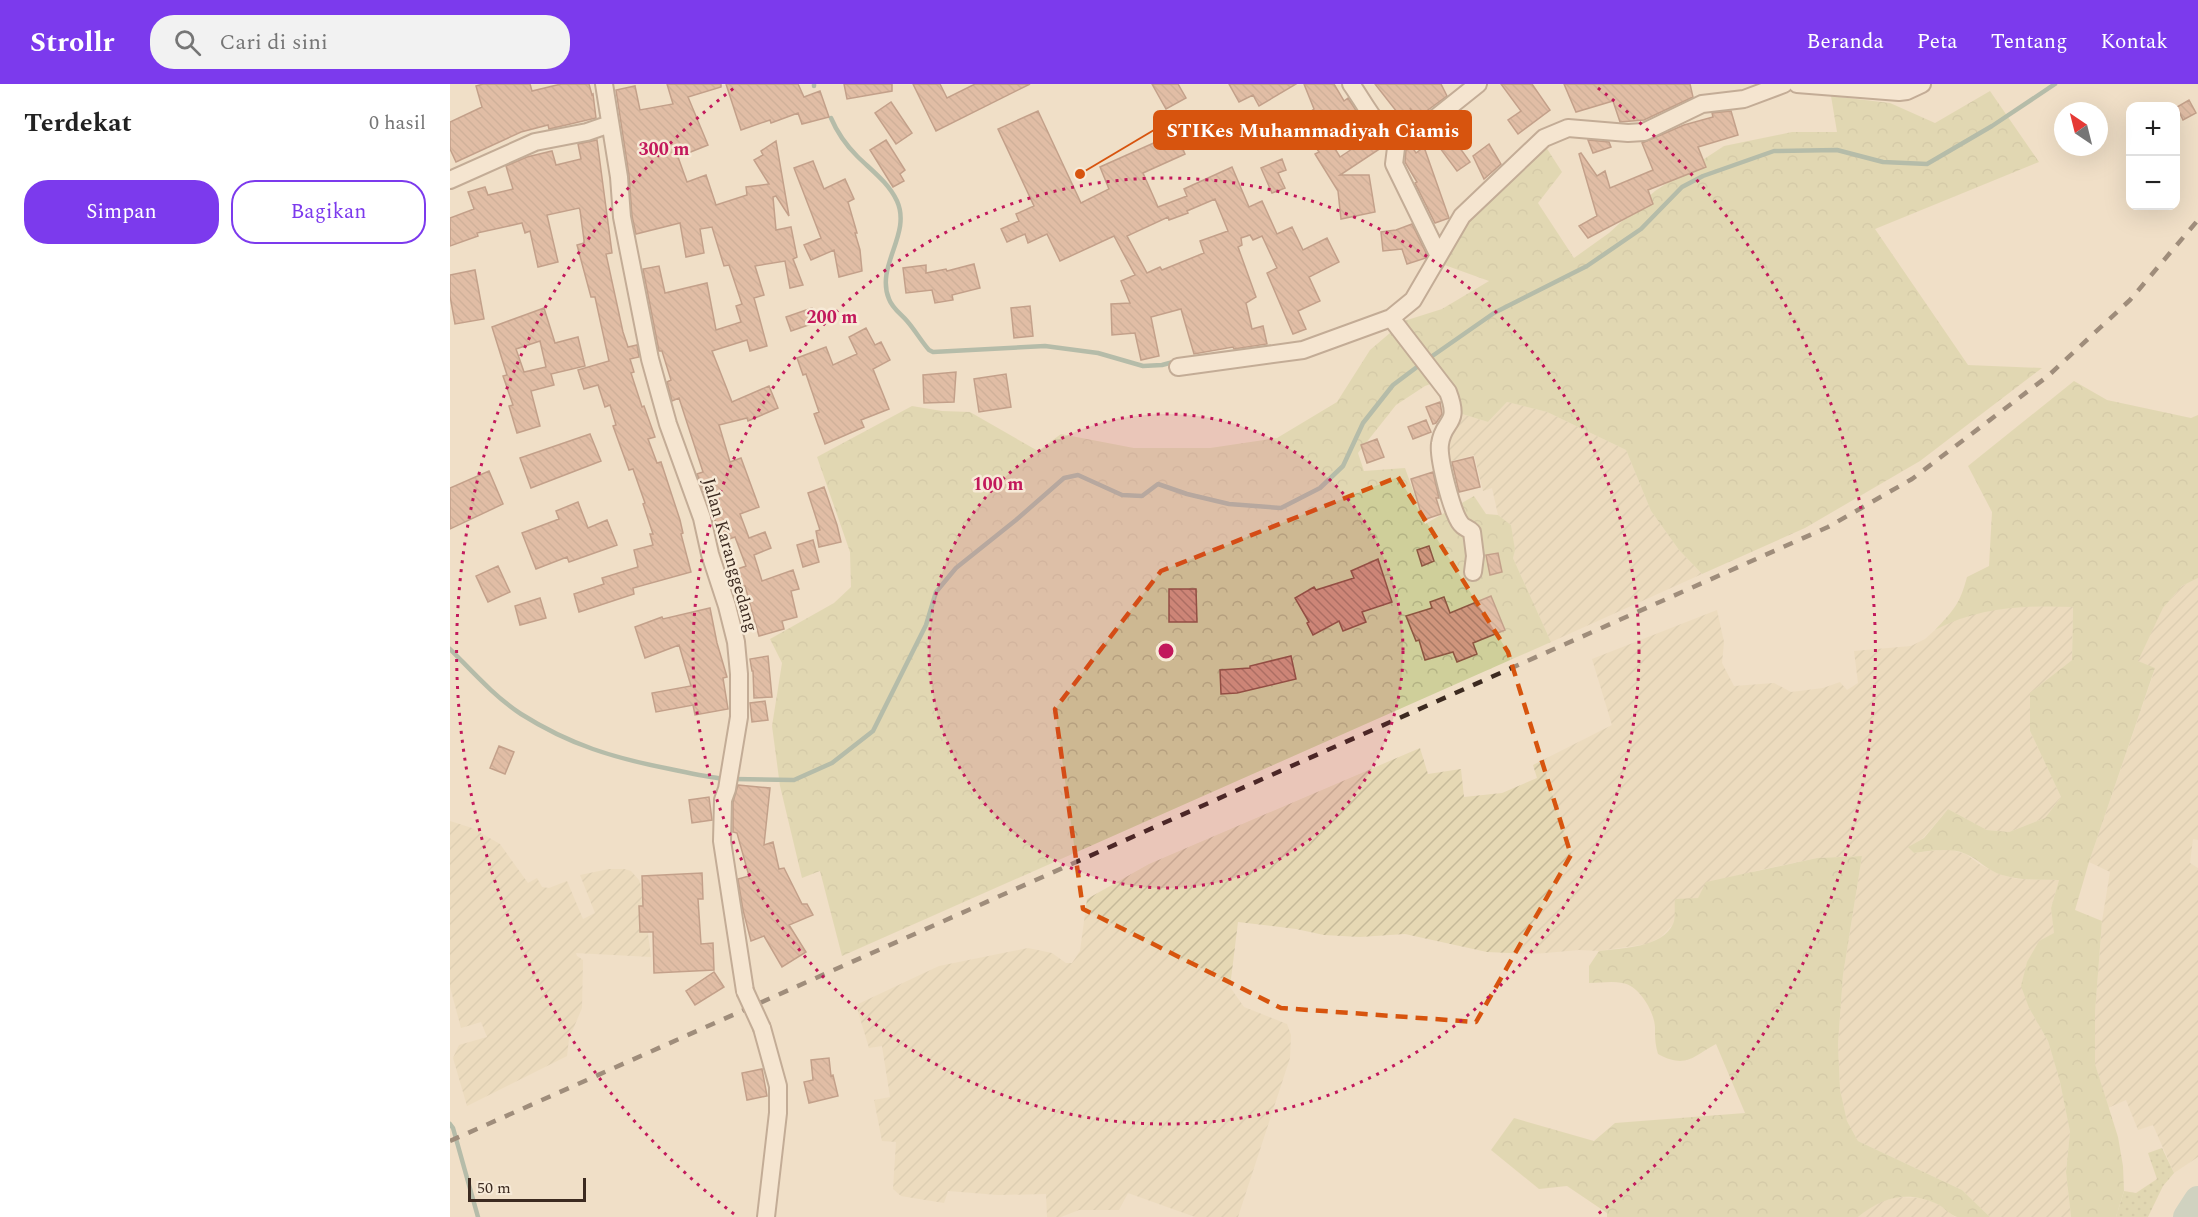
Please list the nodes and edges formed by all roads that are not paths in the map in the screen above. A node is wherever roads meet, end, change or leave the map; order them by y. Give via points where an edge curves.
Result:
1 (604, 84) edge
2 (1351, 84) edge
3 (1478, 84) edge
4 (1784, 84) edge
5 (1797, 84) edge
6 (1922, 84) edge
7 (610, 124) junction
8 (1397, 140) junction
9 (450, 180) edge
10 (1438, 254) junction
11 (1391, 318) junction
12 (1178, 367) dead end
13 (1473, 572) dead end
14 (766, 1217) edge

1 - 7 street, Jalan Karanggedang
2 - 8 street via 1382,127
3 - 8 street via 1413,136
4 - 10 street via 1744,99 1702,104 1637,134 1568,128 1553,133 1462,216
5 - 6 street via 1899,92
7 - 9 street via 535,142
7 - 14 street, Jalan Karanggedang, bridge via 622,217 650,359 668,424 702,518 736,642 739,717 723,800 722,841 745,991 762,1028 778,1086
8 - 10 street via 1394,164
10 - 11 street via 1413,300
11 - 12 street via 1303,350
11 - 13 street via 1451,400 1454,417 1442,438 1441,461 1450,500 1461,525 1472,532

